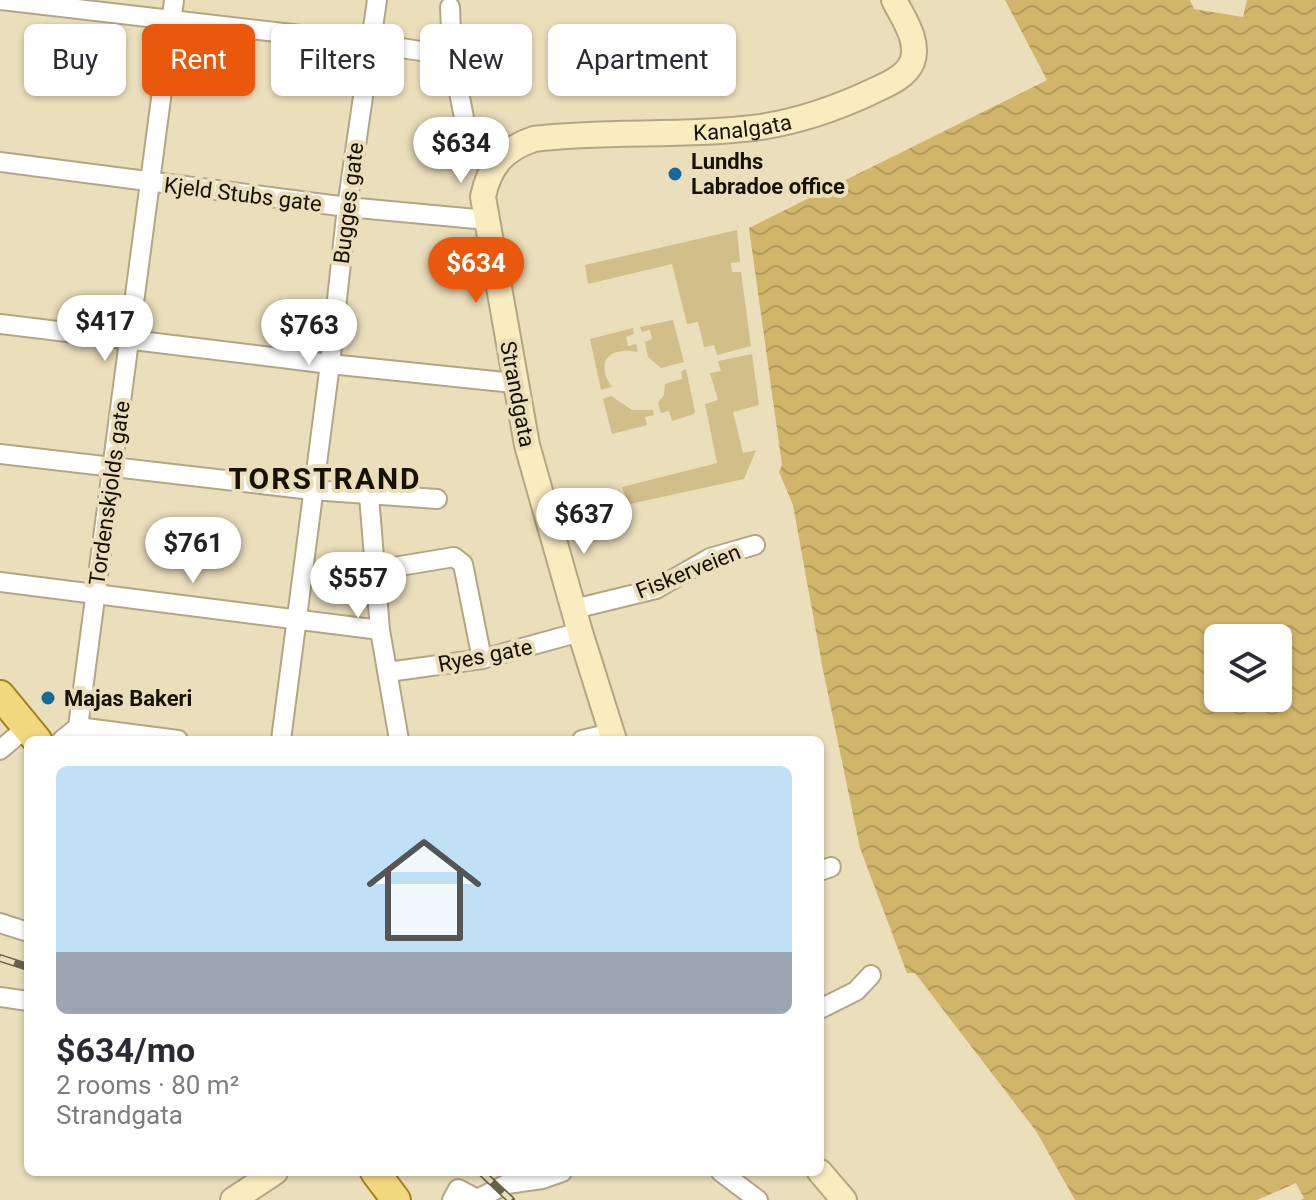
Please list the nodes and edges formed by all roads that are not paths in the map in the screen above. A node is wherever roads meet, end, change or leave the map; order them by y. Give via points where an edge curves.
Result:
1 (0, 0) edge
2 (174, 0) edge
3 (377, 0) edge
4 (894, 0) edge
5 (450, 7) dead end
6 (172, 19) junction
7 (373, 24) edge
8 (451, 24) edge
9 (271, 31) edge
10 (363, 96) edge
11 (460, 96) edge
12 (0, 162) edge
13 (497, 162) junction
14 (150, 183) junction
15 (347, 207) junction
16 (487, 220) junction
17 (0, 324) edge
18 (129, 341) junction
19 (330, 364) junction
20 (514, 383) junction
21 (0, 454) edge
22 (112, 467) junction
23 (312, 490) junction
24 (369, 496) junction
25 (437, 499) dead end
26 (755, 545) dead end
27 (376, 570) junction
28 (0, 582) edge
29 (95, 595) junction
30 (297, 619) junction
31 (577, 621) junction
32 (380, 630) junction
33 (482, 659) junction
34 (388, 672) junction
35 (0, 695) edge
36 (78, 727) junction
37 (32, 734) edge
38 (67, 736) edge
39 (147, 736) edge
40 (282, 736) edge
41 (398, 736) edge
42 (613, 736) edge
43 (24, 738) edge
44 (0, 750) edge
45 (0, 923) edge
46 (24, 931) edge
47 (871, 975) dead end
48 (0, 997) edge
49 (24, 1000) edge
50 (824, 1007) edge
51 (269, 1176) edge
52 (365, 1176) edge
53 (378, 1176) edge
54 (551, 1176) edge
55 (726, 1176) edge
56 (823, 1176) edge
57 (459, 1187) edge
58 (233, 1200) edge
59 (381, 1200) edge
60 (396, 1200) edge
61 (442, 1200) edge
62 (758, 1200) edge
63 (844, 1200) edge

1 - 6 street
2 - 6 street, Tordenskjolds gate
3 - 7 street, Bugges gate
4 - 13 main road, Kanalgata via 912,37 912,64 883,87 837,107 734,130 534,139 506,151
5 - 8 street
6 - 9 street
6 - 14 street, Tordenskjolds gate
10 - 15 street, Bugges gate
11 - 13 street via 466,128 479,150
12 - 14 street, Kjeld Stubs gate
13 - 16 main road, Strandgata via 483,197
14 - 15 street, Kjeld Stubs gate
14 - 18 street, Tordenskjolds gate
15 - 16 street, Kjeld Stubs gate
15 - 19 street, Bugges gate
16 - 20 main road, Strandgata
17 - 18 street
18 - 19 street
18 - 22 street, Tordenskjolds gate
19 - 20 street
19 - 23 street, Bugges gate
20 - 31 main road, Strandgata
21 - 22 street
22 - 23 street
22 - 29 street, Tordenskjolds gate
23 - 24 street
23 - 30 street, Bugges gate
24 - 25 street
24 - 27 street
26 - 31 street, Fiskerveien via 710,558 656,589
27 - 32 street
27 - 33 street via 459,559
28 - 29 street
29 - 30 street
29 - 36 street, Tordenskjolds gate
30 - 32 street
30 - 40 street, Bugges gate
31 - 33 street, Ryes gate
31 - 42 main road, Strandgata
32 - 34 street
33 - 34 street, Ryes gate
34 - 41 street
35 - 37 main road
36 - 38 street
36 - 39 street
43 - 44 street
45 - 46 street
47 - 50 street via 856,991
48 - 49 street
51 - 58 main road
52 - 59 main road
53 - 60 main road
54 - 57 street via 507,1184 477,1199
55 - 62 street
56 - 63 main road
57 - 61 street

